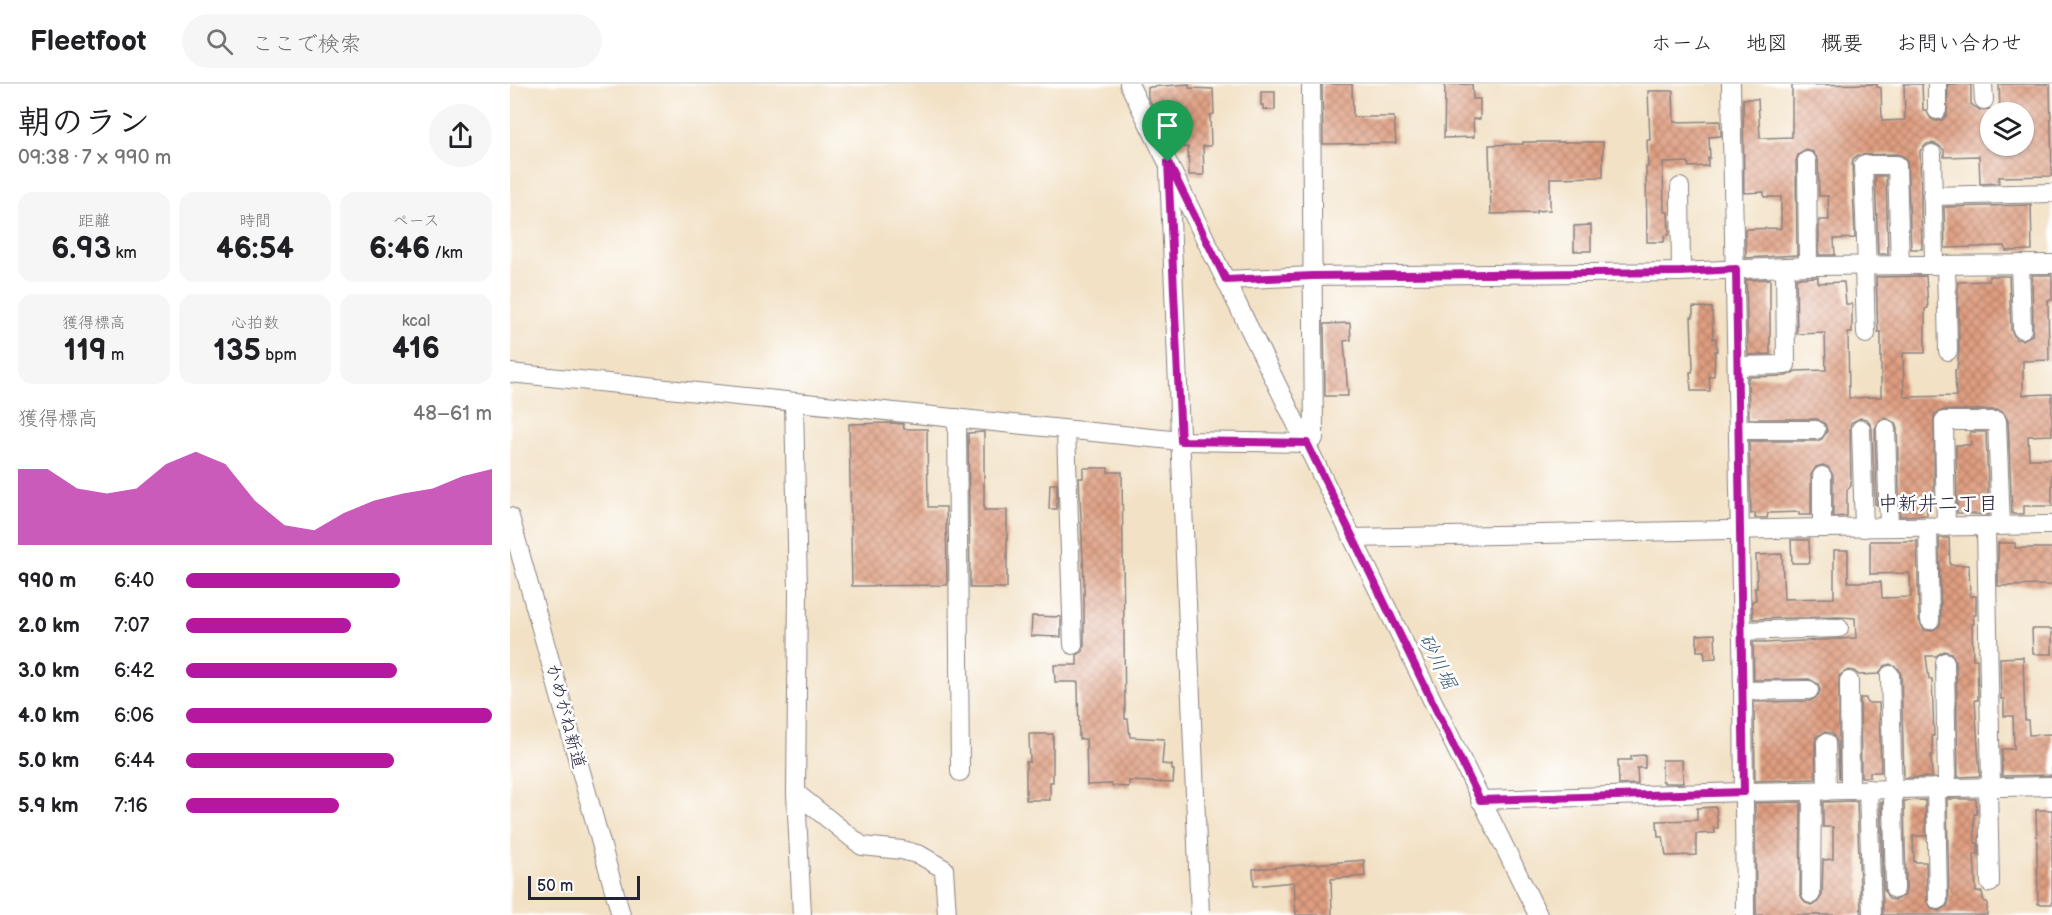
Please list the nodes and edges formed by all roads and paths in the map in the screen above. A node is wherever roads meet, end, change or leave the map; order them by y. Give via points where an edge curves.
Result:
1 (1129, 84) edge
2 (1311, 84) edge
3 (1731, 84) edge
4 (1937, 84) edge
5 (1937, 110) dead end
6 (1932, 154) dead end
7 (1807, 161) dead end
8 (1168, 162) junction
9 (1680, 187) dead end
10 (2052, 193) edge
11 (1932, 196) junction
12 (2020, 264) junction
13 (2052, 264) edge
14 (1940, 265) junction
15 (1808, 266) junction
16 (1866, 266) junction
17 (1900, 266) junction
18 (1785, 267) junction
19 (1736, 269) junction
20 (1681, 272) junction
21 (1313, 276) junction
22 (1226, 280) junction
23 (2022, 329) dead end
24 (1866, 334) dead end
25 (1948, 351) dead end
26 (1737, 366) junction
27 (510, 372) edge
28 (794, 402) junction
29 (957, 418) junction
30 (1861, 429) dead end
31 (1886, 429) dead end
32 (1066, 430) junction
33 (1738, 430) junction
34 (1816, 430) dead end
35 (1181, 441) junction
36 (1307, 443) junction
37 (1822, 476) dead end
38 (510, 517) edge
39 (2052, 525) edge
40 (1993, 526) junction
41 (1889, 527) junction
42 (1937, 527) junction
43 (1822, 528) junction
44 (1864, 528) junction
45 (1738, 531) junction
46 (1353, 538) junction
47 (1930, 620) dead end
48 (1839, 628) dead end
49 (1741, 631) junction
50 (1073, 645) dead end
51 (1945, 662) dead end
52 (1890, 675) dead end
53 (1850, 681) dead end
54 (1809, 690) dead end
55 (1743, 691) junction
56 (1826, 743) dead end
57 (960, 772) dead end
58 (2052, 786) edge
59 (1990, 787) junction
60 (1941, 788) junction
61 (1893, 789) junction
62 (1859, 790) junction
63 (1819, 791) junction
64 (1744, 792) junction
65 (796, 793) junction
66 (1480, 800) junction
67 (1990, 883) dead end
68 (1895, 889) dead end
69 (1811, 894) dead end
70 (1938, 900) dead end
71 (621, 915) edge
72 (802, 915) edge
73 (947, 915) edge
74 (1200, 915) edge
75 (1538, 915) edge
76 (1745, 915) edge
77 (1872, 915) edge

1 - 8 street
2 - 21 street
3 - 19 street
4 - 5 street
6 - 11 street
7 - 15 street
8 - 22 street
8 - 35 street
9 - 20 street
10 - 11 street
11 - 14 street
12 - 13 street
12 - 14 street
12 - 23 street
14 - 17 street
14 - 25 street
15 - 16 street
15 - 18 street
16 - 17 street
16 - 17 street via 1863,165 1897,165
16 - 24 street
18 - 19 street
18 - 26 street via 1786,365
19 - 20 street
19 - 26 street
20 - 21 street
21 - 22 street
21 - 36 street via 1314,438
22 - 36 street
26 - 33 street
27 - 28 street
28 - 29 street
28 - 65 street via 798,591
29 - 32 street
29 - 57 street
30 - 44 street
31 - 41 street
32 - 35 street
32 - 50 street
33 - 34 street
33 - 45 street
35 - 36 street
35 - 74 street
36 - 46 street
37 - 43 street
38 - 71 street, かめがね新道
39 - 40 street
40 - 42 street
40 - 42 street via 1997,421 1944,421
40 - 59 street
41 - 42 street
41 - 44 street
42 - 47 street
43 - 44 street
43 - 45 street
45 - 46 street
45 - 49 street
46 - 66 street
48 - 49 street
49 - 55 street
51 - 60 street
52 - 61 street
53 - 62 street
54 - 55 street
55 - 64 street
56 - 63 street
58 - 59 street
59 - 60 street
59 - 67 street
60 - 61 street
60 - 70 street
61 - 62 street
61 - 68 street
62 - 63 street
62 - 77 street
63 - 64 street
63 - 69 street
64 - 66 street
64 - 76 street
65 - 72 street
65 - 73 street via 862,846 903,850 944,869
66 - 75 street

